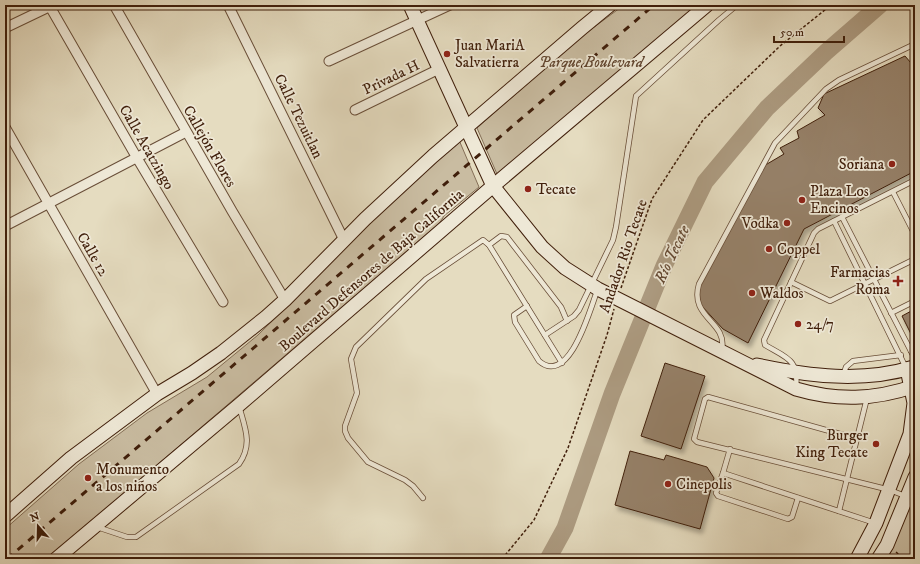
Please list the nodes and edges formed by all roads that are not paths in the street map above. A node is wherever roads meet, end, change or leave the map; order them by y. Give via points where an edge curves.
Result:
1 (114, 5) edge
2 (228, 5) edge
3 (410, 5) edge
4 (450, 5) edge
5 (610, 5) edge
6 (707, 5) edge
7 (737, 5) edge
8 (51, 6) edge
9 (417, 20) junction
10 (5, 28) edge
11 (915, 44) edge
12 (329, 62) dead end
13 (439, 69) junction
14 (355, 110) dead end
15 (5, 127) edge
16 (465, 127) junction
17 (186, 132) junction
18 (137, 158) junction
19 (915, 180) edge
20 (493, 186) junction
21 (893, 192) junction
22 (48, 203) junction
23 (842, 217) junction
24 (834, 221) junction
25 (5, 226) edge
26 (915, 235) edge
27 (344, 240) junction
28 (489, 245) junction
29 (915, 259) edge
30 (874, 279) junction
31 (791, 282) junction
32 (866, 283) junction
33 (595, 287) junction
34 (285, 300) junction
35 (223, 302) dead end
36 (914, 302) edge
37 (527, 306) junction
38 (891, 313) junction
39 (567, 321) junction
40 (545, 335) junction
41 (915, 342) edge
42 (721, 351) junction
43 (911, 352) junction
44 (901, 354) junction
45 (562, 363) junction
46 (746, 363) junction
47 (912, 365) edge
48 (798, 374) junction
49 (843, 377) junction
50 (913, 386) edge
51 (796, 390) junction
52 (157, 394) junction
53 (867, 396) junction
54 (239, 405) junction
55 (858, 439) junction
56 (730, 449) junction
57 (723, 473) junction
58 (915, 477) edge
59 (847, 480) junction
60 (890, 490) junction
61 (907, 497) junction
62 (424, 498) dead end
63 (798, 498) junction
64 (839, 511) junction
65 (5, 516) edge
66 (876, 523) junction
67 (95, 526) junction
68 (56, 559) edge
69 (857, 559) edge
70 (878, 559) edge

1 - 17 street, Callejón Flores
2 - 27 street, Calle Tezuitlan
3 - 9 main road
4 - 9 street
5 - 16 main road
6 - 20 main road, Boulevard Defensores de Baja California
7 - 33 lane via 636,96 616,227
8 - 10 street
8 - 18 street, Calle Acatzingo
9 - 12 street
9 - 13 main road
11 - 42 lane via 839,80 826,89 772,148 696,292 699,306 721,335
13 - 14 street, Privada H
13 - 16 main road
15 - 22 street, Calle 12
16 - 20 main road
16 - 27 main road
17 - 18 street
17 - 34 street, Callejón Flores
18 - 22 street
18 - 35 street, Calle Acatzingo
19 - 21 lane
20 - 33 main road via 542,247 566,268
20 - 54 main road, Boulevard Defensores de Baja California
21 - 23 lane
21 - 26 lane
22 - 25 street
22 - 52 street, Calle 12
23 - 24 lane
23 - 30 lane
24 - 31 lane via 816,231
24 - 32 lane
27 - 34 main road
28 - 37 lane
28 - 39 lane via 501,236 507,237 561,307
28 - 62 lane via 486,241 480,241 426,279 356,347 352,354 357,393 345,431 368,462 405,480
29 - 30 lane
30 - 32 lane
30 - 38 lane
31 - 32 lane via 830,300
31 - 48 lane via 764,340 766,345 792,360
32 - 44 lane
33 - 39 lane via 579,310
33 - 42 main road
33 - 45 lane via 578,343
34 - 52 main road via 221,353
36 - 38 lane
37 - 40 lane
37 - 45 lane via 513,318 539,361 550,367
38 - 43 lane
39 - 40 lane
40 - 45 lane
41 - 43 lane
42 - 46 main road
43 - 47 lane
44 - 47 lane
44 - 49 lane via 849,363
46 - 48 main road
46 - 51 main road
47 - 49 main road
47 - 50 main road
48 - 49 main road
48 - 51 lane
50 - 53 main road
50 - 60 main road via 913,419 910,434
51 - 53 main road via 822,396
52 - 65 main road via 71,458
53 - 55 lane
54 - 67 main road, Boulevard Defensores de Baja California
54 - 67 lane via 247,442 246,454 239,464 136,537 127,537
55 - 56 lane via 706,398 695,440
55 - 59 lane
56 - 57 lane
56 - 59 lane
57 - 63 lane
57 - 63 lane via 716,493 718,496 788,519 792,518
58 - 61 main road
59 - 60 lane
59 - 64 lane
60 - 61 lane
60 - 66 main road
61 - 70 main road via 887,545
63 - 64 lane
64 - 66 lane
66 - 69 main road
67 - 68 main road, Boulevard Defensores de Baja California

